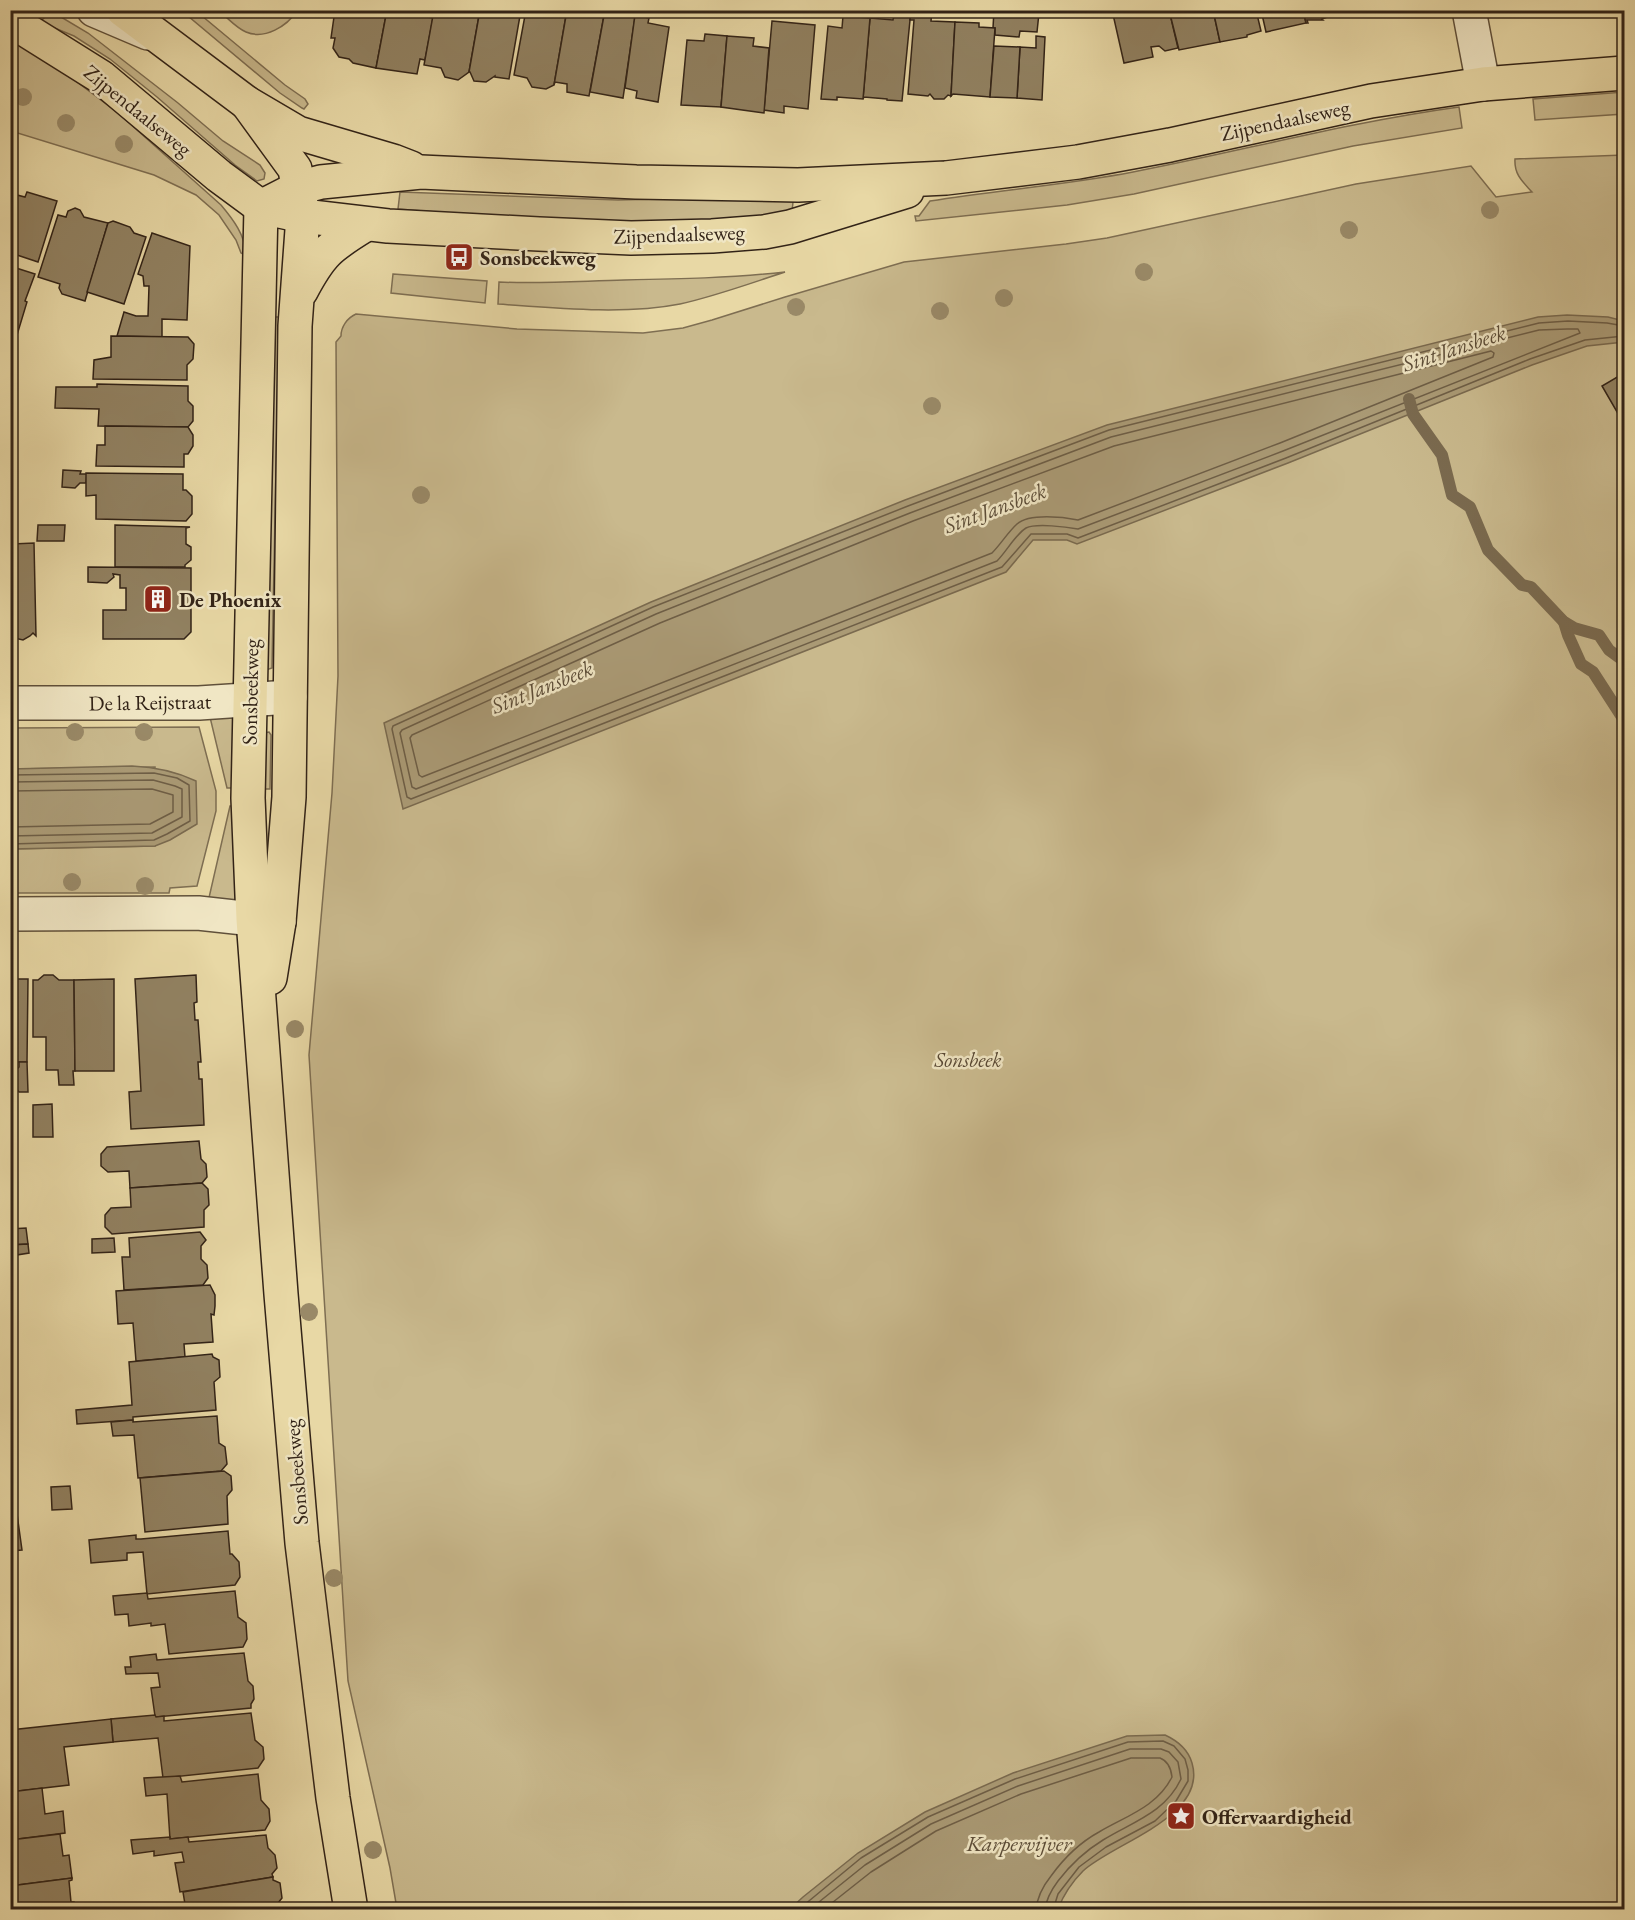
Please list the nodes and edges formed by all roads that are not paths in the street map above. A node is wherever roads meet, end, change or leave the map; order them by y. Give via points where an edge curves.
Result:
1 (94, 10) edge
2 (123, 10) edge
3 (1469, 10) edge
4 (10, 20) edge
5 (158, 38) junction
6 (1624, 73) edge
7 (1483, 84) junction
8 (247, 103) junction
9 (421, 172) junction
10 (946, 178) junction
11 (298, 191) junction
12 (261, 207) junction
13 (365, 225) junction
14 (297, 298) junction
15 (290, 697) junction
16 (250, 699) junction
17 (10, 703) edge
18 (10, 914) edge
19 (266, 921) junction
20 (351, 1910) edge

1 - 5 street
2 - 5 main road, Zijpendaalseweg
3 - 7 street
4 - 12 main road, Zijpendaalseweg via 101,77
5 - 8 main road, Zijpendaalseweg
6 - 7 main road, Zijpendaalseweg
7 - 10 main road, Zijpendaalseweg via 1371,101 1170,146
8 - 9 main road, Zijpendaalseweg via 298,133
8 - 11 main road, Zijpendaalseweg
9 - 10 main road, Zijpendaalseweg via 798,185
9 - 11 main road, Zijpendaalseweg via 321,182
10 - 13 main road, Zijpendaalseweg via 813,221 764,232 631,238
11 - 12 main road, Zijpendaalseweg
11 - 13 main road, Zijpendaalseweg
11 - 14 main road, Sonsbeekweg
12 - 16 main road, Sonsbeekweg
13 - 14 main road, Sonsbeekweg via 326,251
14 - 15 main road, Sonsbeekweg
15 - 16 street, De la Reijstraat
15 - 19 main road, Sonsbeekweg via 289,798
16 - 17 street, De la Reijstraat via 199,703
16 - 19 main road, Sonsbeekweg via 248,798
18 - 19 street via 198,914
19 - 20 main road, Sonsbeekweg via 262,1033 302,1543 333,1798

